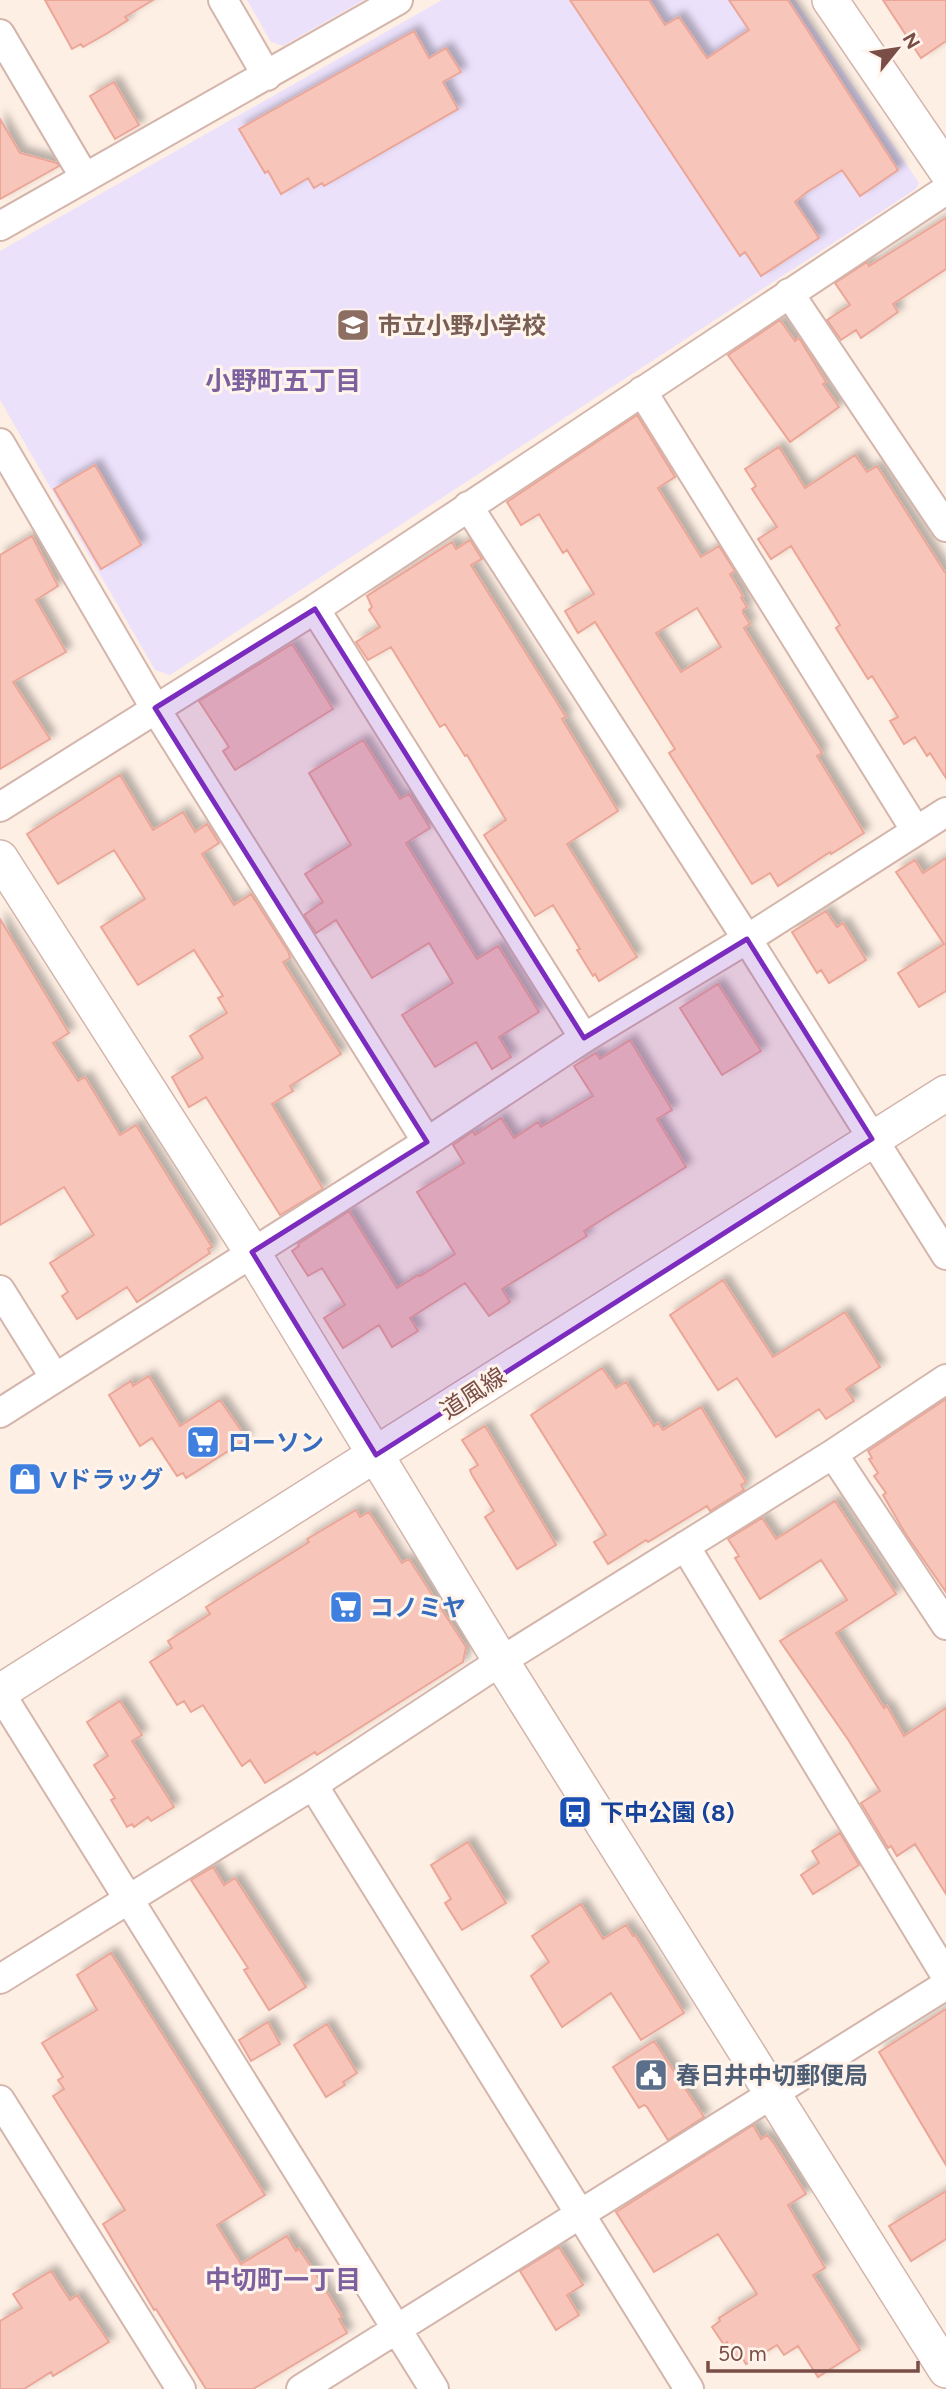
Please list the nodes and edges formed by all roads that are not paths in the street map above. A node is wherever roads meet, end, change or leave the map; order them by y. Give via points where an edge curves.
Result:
1 (223, 0) edge
2 (398, 0) edge
3 (830, 0) edge
4 (0, 34) edge
5 (267, 76) junction
6 (946, 170) edge
7 (85, 178) junction
8 (946, 190) edge
9 (0, 226) edge
10 (789, 293) junction
11 (642, 391) junction
12 (0, 443) edge
13 (468, 506) junction
14 (946, 527) edge
15 (315, 609) junction
16 (155, 708) junction
17 (0, 807) edge
18 (946, 812) edge
19 (916, 831) junction
20 (0, 858) edge
21 (747, 939) junction
22 (584, 1038) junction
23 (946, 1093) edge
24 (872, 1139) junction
25 (427, 1142) junction
26 (252, 1252) junction
27 (946, 1255) edge
28 (0, 1290) edge
29 (55, 1378) junction
30 (946, 1380) edge
31 (0, 1413) edge
32 (834, 1454) junction
33 (376, 1455) junction
34 (685, 1546) junction
35 (946, 1625) edge
36 (501, 1661) junction
37 (0, 1693) edge
38 (313, 1784) junction
39 (128, 1898) junction
40 (946, 1976) edge
41 (0, 1979) edge
42 (946, 1985) edge
43 (772, 2092) junction
44 (0, 2100) edge
45 (578, 2214) junction
46 (396, 2329) junction
47 (946, 2370) edge
48 (181, 2389) edge
49 (301, 2389) edge
50 (434, 2389) edge
51 (689, 2389) edge

1 - 5 street
2 - 5 street
3 - 6 street
4 - 7 street
5 - 7 street
7 - 9 street
8 - 10 street
10 - 11 street
10 - 14 street
11 - 13 street
11 - 19 street
12 - 16 street
13 - 15 street
13 - 21 street
15 - 16 street
15 - 22 street
16 - 17 street
16 - 25 street
18 - 19 street
19 - 21 street
20 - 26 street
21 - 22 street
21 - 24 street
22 - 25 street
23 - 24 street, 道風線
24 - 27 street
24 - 33 street, 道風線
25 - 26 street
26 - 29 street
26 - 33 street
28 - 29 street
29 - 31 street
30 - 32 street
32 - 34 street
32 - 35 street
33 - 36 street
33 - 37 street, 道風線
34 - 36 street
34 - 40 street
36 - 38 street
36 - 43 street
37 - 39 street
38 - 39 street
38 - 45 street
39 - 41 street
39 - 46 street
42 - 43 street
43 - 45 street
43 - 47 street
44 - 48 street
45 - 46 street
45 - 51 street
46 - 49 street
46 - 50 street

